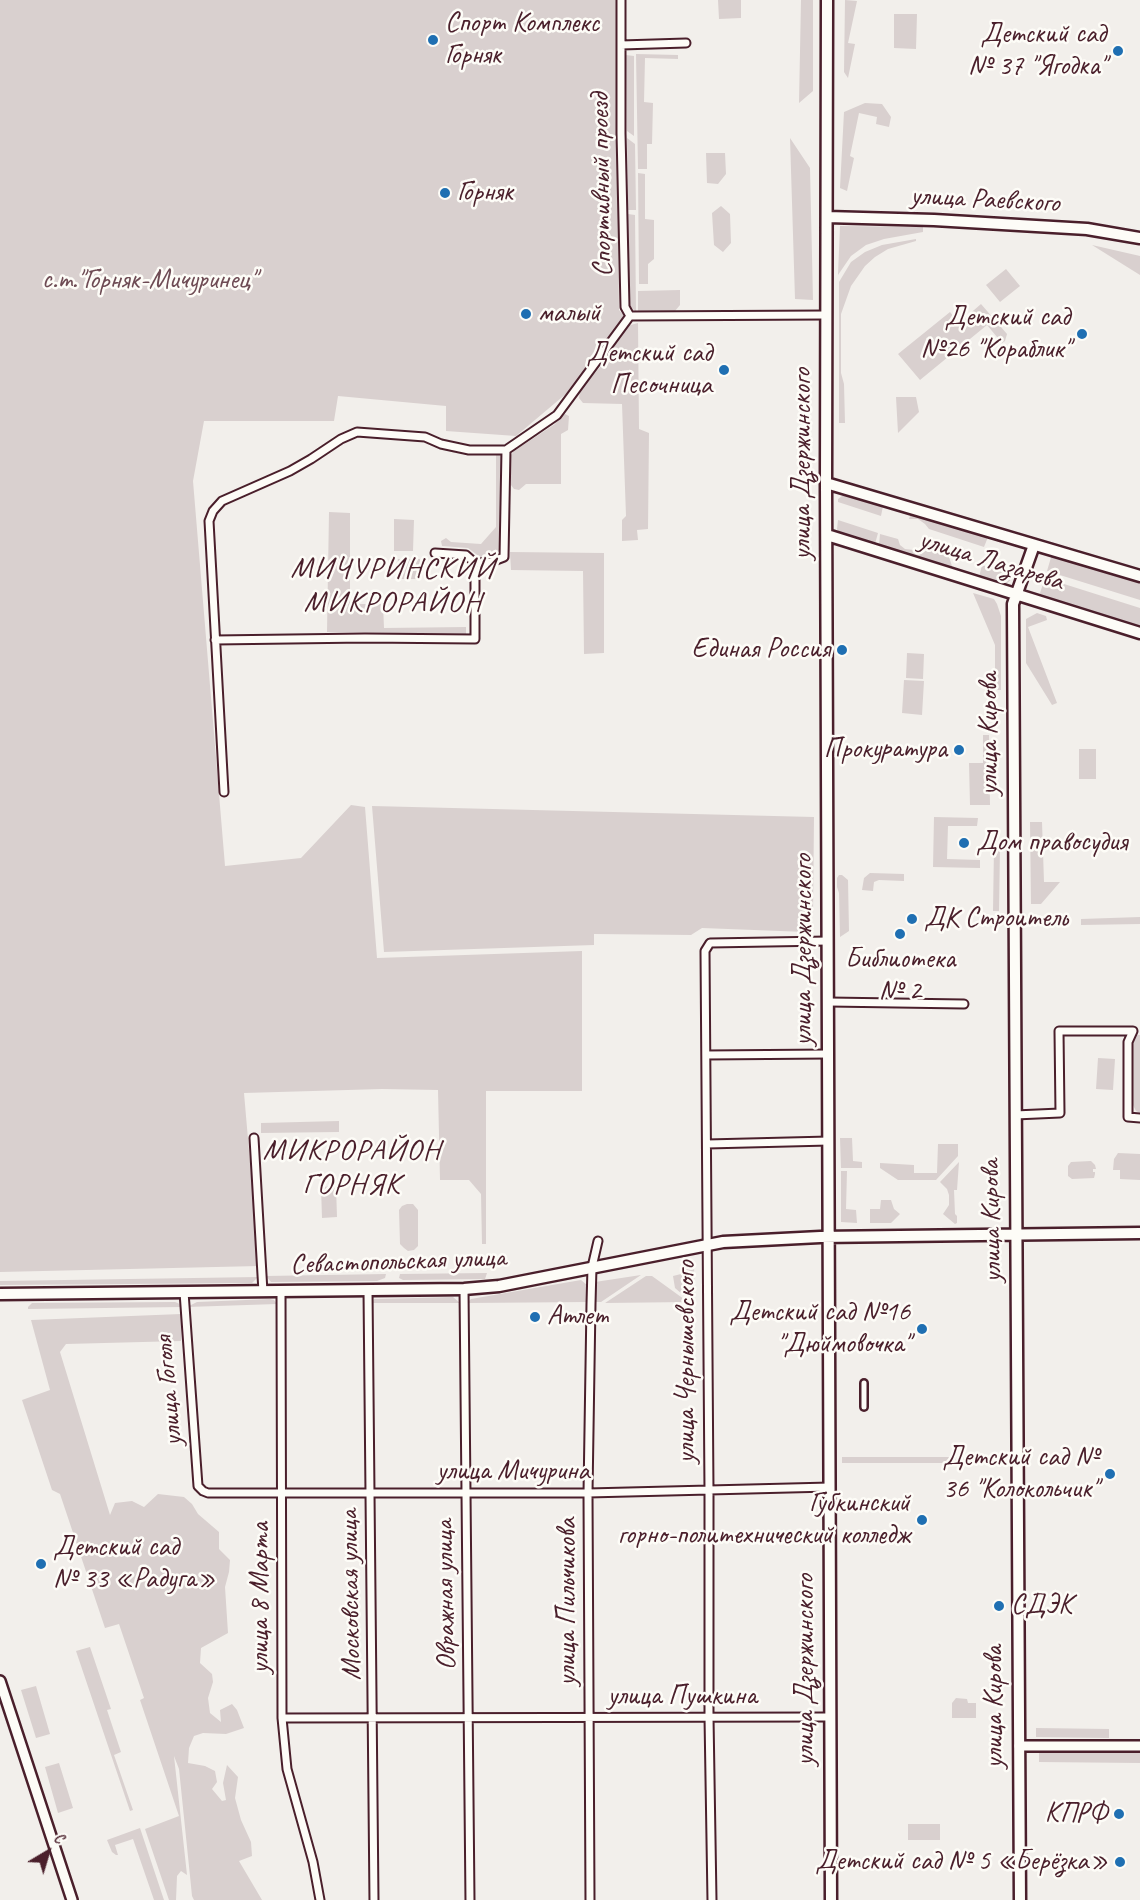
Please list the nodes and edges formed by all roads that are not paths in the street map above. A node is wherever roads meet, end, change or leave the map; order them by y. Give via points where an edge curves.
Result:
1 (621, 0) edge
2 (827, 0) edge
3 (686, 43) dead end
4 (621, 45) junction
5 (826, 217) junction
6 (1140, 238) edge
7 (826, 315) junction
8 (630, 316) junction
9 (506, 450) junction
10 (826, 483) junction
11 (827, 536) junction
12 (1034, 544) junction
13 (435, 553) dead end
14 (475, 562) junction
15 (1140, 576) edge
16 (1016, 594) junction
17 (1140, 633) edge
18 (215, 640) junction
19 (224, 792) dead end
20 (828, 941) junction
21 (828, 1002) junction
22 (964, 1004) dead end
23 (829, 1054) junction
24 (706, 1055) junction
25 (1015, 1114) junction
26 (1140, 1118) edge
27 (254, 1138) dead end
28 (829, 1141) junction
29 (707, 1144) junction
30 (1140, 1233) edge
31 (1016, 1234) junction
32 (829, 1237) junction
33 (598, 1241) dead end
34 (707, 1245) junction
35 (592, 1267) junction
36 (464, 1289) junction
37 (368, 1290) junction
38 (280, 1291) junction
39 (184, 1292) junction
40 (263, 1292) junction
41 (0, 1294) edge
42 (864, 1383) dead end
43 (864, 1407) dead end
44 (198, 1486) joint
45 (830, 1487) junction
46 (709, 1491) junction
47 (588, 1492) junction
48 (280, 1493) junction
49 (371, 1493) junction
50 (465, 1493) junction
51 (0, 1681) edge
52 (709, 1717) junction
53 (830, 1717) junction
54 (282, 1718) junction
55 (373, 1718) junction
56 (589, 1718) junction
57 (470, 1719) junction
58 (1019, 1746) junction
59 (1140, 1746) edge
60 (72, 1900) edge
61 (320, 1900) edge
62 (374, 1900) edge
63 (470, 1900) edge
64 (590, 1900) edge
65 (712, 1900) edge
66 (831, 1900) edge
67 (1020, 1900) edge

1 - 4 street, Спортивный проезд
2 - 5 main road, улица Дзержинского
3 - 4 street
4 - 8 street, Спортивный проезд via 625,307
5 - 6 main road, улица Раевского via 1087,229
5 - 7 main road, улица Дзержинского
7 - 8 street, Спортивный проезд
7 - 10 main road, улица Дзержинского
8 - 9 street via 556,415
9 - 14 street via 504,556 490,562
9 - 18 street via 469,450 425,437 357,432 290,471 222,501 210,521
10 - 11 main road, улица Дзержинского
10 - 12 main road, улица Лазарева
11 - 16 main road, улица Лазарева
11 - 20 main road, улица Дзержинского
12 - 15 main road, улица Лазарева
12 - 16 main road, улица Кирова
13 - 14 street via 465,555
14 - 18 street via 475,639
16 - 17 main road, улица Лазарева
16 - 25 main road, улица Кирова
18 - 19 street
20 - 21 main road, улица Дзержинского
20 - 24 street, улица Чернышевского via 710,943 705,951
21 - 22 street
21 - 23 main road, улица Дзержинского
23 - 24 street
23 - 28 main road, улица Дзержинского
24 - 29 street, улица Чернышевского
25 - 26 street via 1060,1113 1059,1031 1133,1031 1128,1042 1128,1117
25 - 31 main road, улица Кирова
27 - 40 street
28 - 29 street
28 - 32 main road, улица Дзержинского
29 - 34 street, улица Чернышевского
30 - 31 main road, Севастопольская улица
31 - 32 main road, Севастопольская улица
31 - 58 main road, улица Кирова
32 - 34 main road, Севастопольская улица
32 - 45 main road, улица Дзержинского
33 - 35 street, улица Пильчикова
34 - 35 main road, Севастопольская улица
34 - 46 street, улица Чернышевского
35 - 36 main road, Севастопольская улица
35 - 47 street, улица Пильчикова
36 - 37 main road, Севастопольская улица
36 - 50 street, Овражная улица
37 - 38 main road, Севастопольская улица
37 - 49 street, Московская улица
38 - 40 main road, Севастопольская улица
38 - 48 street, улица 8 Марта
39 - 40 main road, Севастопольская улица
39 - 41 main road, Севастопольская улица
39 - 44 street, улица Гоголя
42 - 43 street
44 - 48 street, улица Мичурина via 208,1493
45 - 46 street, улица Мичурина
45 - 53 main road, улица Дзержинского
46 - 47 street, улица Мичурина
46 - 52 street, улица Чернышевского
47 - 50 street, улица Мичурина
47 - 56 street, улица Пильчикова
48 - 49 street, улица Мичурина
48 - 54 street, улица 8 Марта
49 - 50 street, улица Мичурина
49 - 55 street, Московская улица
50 - 57 street, Овражная улица
51 - 60 street
52 - 53 street, улица Пушкина
52 - 56 street, улица Пушкина
52 - 65 street, улица Чернышевского
53 - 66 main road, улица Дзержинского
54 - 55 street, улица Пушкина
54 - 61 street, улица 8 Марта via 287,1769
55 - 57 street, улица Пушкина
55 - 62 street, Московская улица
56 - 57 street, улица Пушкина
56 - 64 street, улица Пильчикова
57 - 63 street, Овражная улица
58 - 59 street
58 - 67 main road, улица Кирова

